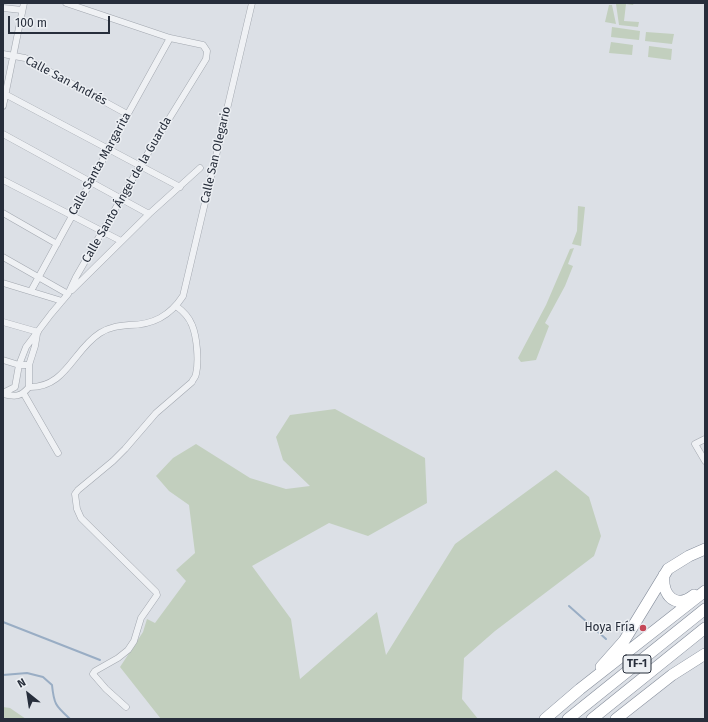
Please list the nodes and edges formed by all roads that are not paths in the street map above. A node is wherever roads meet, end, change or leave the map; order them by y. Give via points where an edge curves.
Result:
1 (24, 3) edge
2 (66, 3) edge
3 (252, 3) edge
4 (3, 8) edge
5 (22, 10) junction
6 (170, 38) junction
7 (3, 54) edge
8 (13, 55) junction
9 (4, 93) edge
10 (3, 106) edge
11 (127, 114) junction
12 (3, 134) edge
13 (108, 148) junction
14 (140, 166) junction
15 (200, 168) dead end
16 (3, 180) edge
17 (90, 182) junction
18 (180, 187) junction
19 (121, 199) junction
20 (3, 213) edge
21 (149, 214) junction
22 (72, 216) junction
23 (102, 231) junction
24 (121, 241) junction
25 (58, 244) junction
26 (3, 257) edge
27 (83, 265) junction
28 (91, 271) junction
29 (38, 278) junction
30 (3, 283) edge
31 (31, 291) junction
32 (68, 294) junction
33 (62, 301) junction
34 (176, 306) junction
35 (3, 322) edge
36 (38, 332) junction
37 (3, 360) edge
38 (29, 364) junction
39 (19, 365) junction
40 (15, 387) junction
41 (29, 388) junction
42 (3, 394) edge
43 (22, 395) junction
44 (705, 439) edge
45 (58, 453) dead end
46 (705, 461) edge
47 (705, 549) edge
48 (664, 574) junction
49 (705, 586) edge
50 (705, 591) edge
51 (705, 609) edge
52 (705, 628) edge
53 (705, 654) edge
54 (580, 690) junction
55 (126, 707) dead end
56 (545, 719) edge
57 (568, 719) edge
58 (592, 719) edge
59 (616, 719) edge

1 - 5 street
2 - 6 street
3 - 34 street, Calle San Olegario via 183,296
4 - 5 street
5 - 8 street
6 - 11 street, Calle Santa Margarita
6 - 14 street, Calle Santo Ángel de la Guarda via 203,45 207,52 206,59
7 - 8 street, Calle San Andrés
8 - 9 street
8 - 11 street, Calle San Andrés via 24,58
9 - 10 street
9 - 13 street
11 - 13 street, Calle Santa Margarita
12 - 17 street
13 - 14 street
13 - 17 street, Calle Santa Margarita
14 - 18 street
14 - 19 street, Calle Santo Ángel de la Guarda
15 - 18 street, Calle San Olegario
16 - 22 street
17 - 19 street
17 - 22 street, Calle Santa Margarita
18 - 21 street, Calle San Olegario
19 - 21 street
19 - 23 street, Calle Santo Ángel de la Guarda
20 - 25 street
21 - 24 street, Calle San Olegario
22 - 23 street
22 - 25 street, Calle Santa Margarita
23 - 24 street
23 - 27 street, Calle Santo Ángel de la Guarda
24 - 28 street, Calle San Olegario
25 - 29 street, Calle Santa Margarita
26 - 29 street
27 - 28 street
27 - 32 street, Calle Santo Ángel de la Guarda
28 - 32 street, Calle San Olegario
29 - 31 street, Calle Santa Margarita
29 - 32 street
30 - 31 street
31 - 33 street
32 - 33 street, Calle Santo Ángel de la Guarda
33 - 36 street, Calle Santo Ángel de la Guarda
34 - 41 street via 158,320 104,330 93,337 55,380 39,388
34 - 55 street via 189,318 195,334 196,376 156,413 125,449 75,494 81,518 157,595 141,618 134,641 128,650 93,674
35 - 36 street
36 - 38 street, Calle Santo Ángel de la Guarda
36 - 39 street, Calle Santo Ángel de la Guarda via 26,347
37 - 39 street
38 - 39 street
38 - 41 street, Calle Santo Ángel de la Guarda
39 - 40 street, Calle Santo Ángel de la Guarda
40 - 42 street
40 - 43 street
41 - 43 street
42 - 43 street via 14,397
43 - 45 street
44 - 46 street via 695,444
47 - 48 highway via 673,565
48 - 49 highway via 664,589 672,599 678,601 692,597
48 - 54 highway via 624,641
50 - 54 highway
51 - 57 highway, TF-1
52 - 58 highway, TF-1
53 - 59 highway via 672,675
54 - 56 highway

